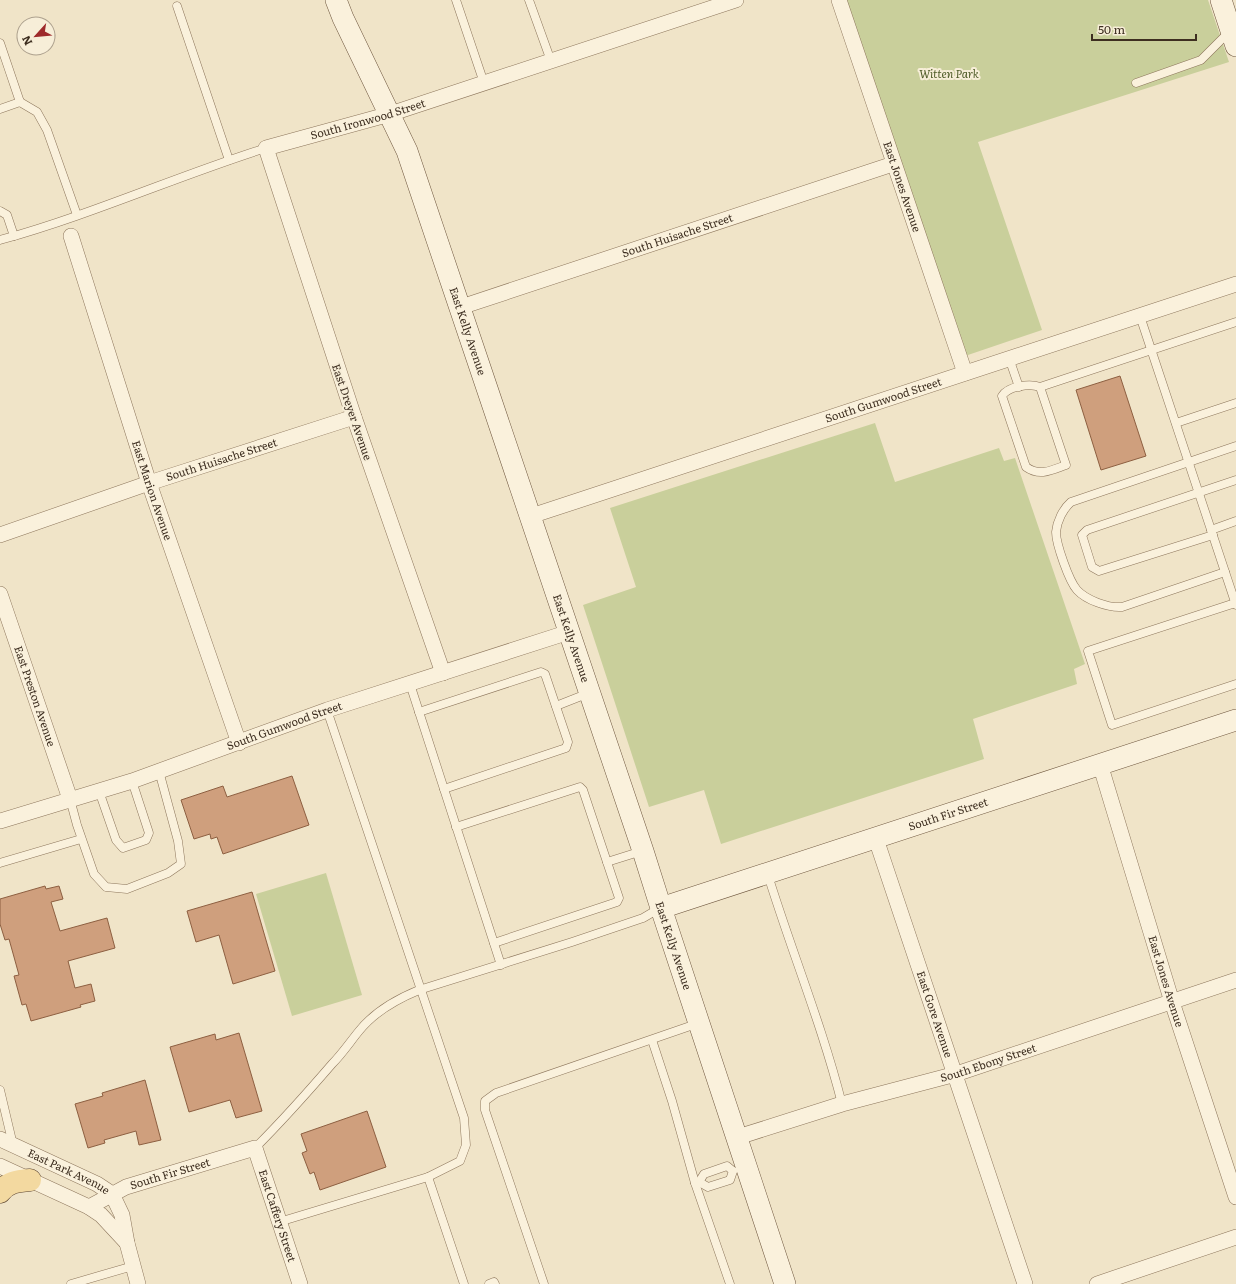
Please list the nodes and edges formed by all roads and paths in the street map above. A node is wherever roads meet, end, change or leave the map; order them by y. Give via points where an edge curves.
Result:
1 (336, 0) edge
2 (456, 0) edge
3 (529, 0) edge
4 (839, 0) edge
5 (1221, 0) edge
6 (732, 1) edge
7 (177, 6) dead end
8 (1234, 38) edge
9 (0, 43) edge
10 (551, 61) junction
11 (484, 83) junction
12 (1136, 83) dead end
13 (20, 102) junction
14 (0, 109) edge
15 (390, 114) junction
16 (266, 148) junction
17 (229, 160) junction
18 (893, 164) junction
19 (0, 211) edge
20 (76, 216) junction
21 (14, 236) junction
22 (71, 236) dead end
23 (0, 240) edge
24 (1236, 284) edge
25 (461, 307) junction
26 (1140, 316) junction
27 (1236, 322) edge
28 (1152, 350) junction
29 (1009, 358) junction
30 (965, 373) junction
31 (1019, 387) junction
32 (1040, 387) junction
33 (1236, 403) edge
34 (354, 418) junction
35 (1176, 422) junction
36 (1236, 446) edge
37 (1189, 462) junction
38 (1236, 480) edge
39 (149, 483) junction
40 (1199, 492) junction
41 (531, 516) junction
42 (1236, 522) edge
43 (1212, 532) junction
44 (0, 535) edge
45 (1225, 572) junction
46 (0, 594) edge
47 (1236, 604) edge
48 (568, 632) junction
49 (443, 673) junction
50 (410, 684) junction
51 (1236, 684) edge
52 (589, 693) junction
53 (556, 706) junction
54 (327, 710) junction
55 (419, 712) junction
56 (1236, 720) edge
57 (239, 743) junction
58 (1100, 764) junction
59 (159, 771) junction
60 (132, 781) junction
61 (444, 789) junction
62 (99, 791) junction
63 (70, 799) junction
64 (0, 820) edge
65 (456, 827) junction
66 (876, 836) junction
67 (81, 839) junction
68 (644, 851) junction
69 (607, 862) junction
70 (0, 863) edge
71 (767, 872) junction
72 (661, 908) junction
73 (494, 943) junction
74 (501, 964) junction
75 (1236, 980) edge
76 (420, 990) junction
77 (1172, 1002) junction
78 (699, 1023) junction
79 (652, 1040) junction
80 (956, 1074) junction
81 (0, 1090) edge
82 (842, 1104) junction
83 (738, 1137) junction
84 (6, 1142) edge
85 (255, 1148) junction
86 (0, 1166) edge
87 (740, 1169) junction
88 (428, 1177) junction
89 (30, 1180) junction
90 (697, 1182) junction
91 (0, 1192) edge
92 (112, 1194) junction
93 (1236, 1197) edge
94 (89, 1207) junction
95 (279, 1222) junction
96 (1236, 1237) edge
97 (126, 1243) junction
98 (133, 1266) junction
99 (71, 1284) edge
100 (138, 1284) edge
101 (300, 1284) edge
102 (464, 1284) edge
103 (489, 1284) edge
104 (495, 1284) edge
105 (544, 1284) edge
106 (730, 1284) edge
107 (785, 1284) edge
108 (1025, 1284) edge
109 (1097, 1284) edge

1 - 15 street, East Kelly Avenue via 342,18
2 - 11 lane
3 - 10 lane
4 - 18 street, East Jones Avenue
5 - 8 street
6 - 10 street, South Ironwood Street
7 - 17 lane
8 - 12 lane via 1200,60
9 - 13 lane
10 - 11 street, South Ironwood Street
11 - 15 street, South Ironwood Street
13 - 14 lane
13 - 20 lane via 37,112 47,130
15 - 16 street, South Ironwood Street
15 - 25 street, East Kelly Avenue via 407,151
16 - 17 lane, South Ironwood Street
16 - 34 street, East Dreyer Avenue
17 - 20 lane, South Ironwood Street
18 - 25 street, South Huisache Street
18 - 30 street, East Jones Avenue
19 - 21 lane via 7,215
20 - 21 lane, South Ironwood Street
21 - 23 lane, South Ironwood Street
22 - 39 street, East Marion Avenue
24 - 26 street, South Gumwood Street
25 - 41 street, East Kelly Avenue
26 - 28 lane
26 - 29 street, South Gumwood Street
27 - 28 lane
28 - 32 lane
28 - 35 lane
29 - 30 street, South Gumwood Street
29 - 31 lane
30 - 41 street, South Gumwood Street
31 - 32 lane
31 - 32 lane via 1004,393 1002,398 1026,467 1043,473 1066,465
33 - 35 lane
34 - 39 street, South Huisache Street
34 - 49 street, East Dreyer Avenue
35 - 37 lane
36 - 37 lane
37 - 40 lane
37 - 45 lane via 1078,499 1067,505 1056,532 1071,582 1083,595 1115,607 1122,607
38 - 40 lane
39 - 44 street, South Huisache Street
39 - 57 street, East Marion Avenue
40 - 43 lane
40 - 43 lane via 1087,530 1082,538 1092,567 1099,571
41 - 48 street, East Kelly Avenue
42 - 43 lane
43 - 45 lane
45 - 47 lane
46 - 63 street, East Preston Avenue
47 - 51 lane via 1088,651 1112,725
48 - 49 street, South Gumwood Street
48 - 52 street, East Kelly Avenue
49 - 50 street, South Gumwood Street
50 - 54 street, South Gumwood Street
50 - 55 lane
52 - 53 lane
52 - 68 street, East Kelly Avenue
53 - 55 lane via 546,674 541,672
53 - 61 lane via 568,742 566,748
54 - 57 street, South Gumwood Street
54 - 76 lane
55 - 61 lane
56 - 58 street, South Fir Street
57 - 59 street, South Gumwood Street
58 - 66 street, South Fir Street
58 - 77 street, East Jones Avenue
59 - 60 street, South Gumwood Street
59 - 67 lane via 178,841 181,864 168,873 127,889 106,887 94,874
60 - 62 street, South Gumwood Street
60 - 62 lane via 149,833 146,840 123,848 116,840
61 - 65 lane
62 - 63 street, South Gumwood Street
63 - 64 street, South Gumwood Street
63 - 67 lane
65 - 69 lane via 580,787
65 - 73 lane
66 - 71 street, South Fir Street
66 - 80 street, East Gore Avenue
67 - 70 lane
68 - 69 lane
68 - 72 street, East Kelly Avenue
69 - 73 lane via 619,898 617,902
71 - 72 street, South Fir Street
71 - 82 lane via 834,1072
72 - 74 lane via 643,918
72 - 78 street, East Kelly Avenue
73 - 74 lane
74 - 76 lane
75 - 77 street, South Ebony Street
76 - 85 lane via 399,998 379,1011 360,1029 336,1061
76 - 88 lane via 464,1118 466,1145 460,1161
77 - 80 street, South Ebony Street
77 - 93 street, East Jones Avenue
78 - 79 lane
78 - 83 street, East Kelly Avenue
79 - 90 lane
79 - 105 lane via 496,1093 485,1101 485,1110
80 - 82 street, South Ebony Street
80 - 108 street, East Gore Avenue
81 - 84 lane
82 - 83 street, South Ebony Street
83 - 87 street, East Kelly Avenue
84 - 92 street, East Park Avenue via 97,1184
85 - 92 street, South Fir Street via 126,1187
85 - 95 street, East Caffery Street
86 - 89 street, East Park Avenue
87 - 90 lane via 727,1166 704,1174
87 - 90 lane via 730,1180 708,1187
87 - 107 street, East Kelly Avenue
88 - 95 lane
88 - 102 lane
89 - 91 main road via 13,1182
89 - 94 street, East Park Avenue
90 - 106 lane
92 - 94 street, South Fir Street
92 - 97 street, East Park Avenue via 122,1215
94 - 97 street, East Park Avenue
95 - 101 street, East Caffery Street
96 - 109 street
97 - 98 street, East Park Avenue
98 - 99 lane
98 - 100 street, East Park Avenue
103 - 104 lane

